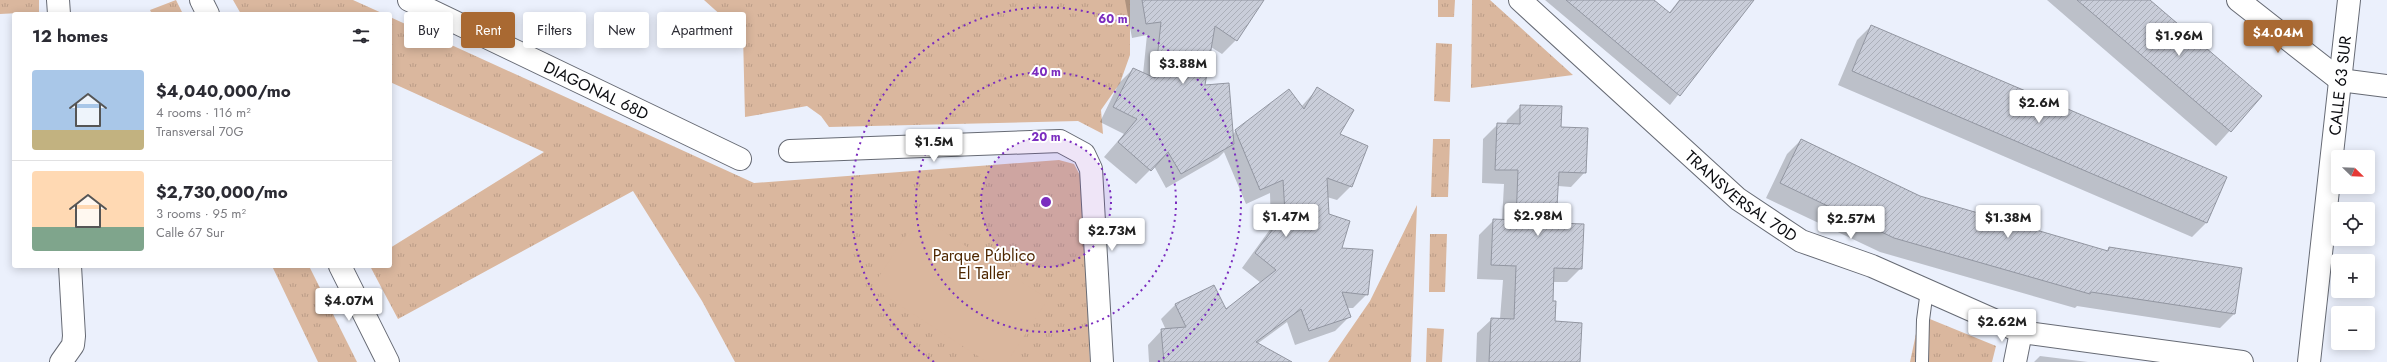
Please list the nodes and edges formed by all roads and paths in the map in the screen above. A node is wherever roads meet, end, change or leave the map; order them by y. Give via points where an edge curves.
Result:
1 (58, 0) edge
2 (200, 0) edge
3 (409, 0) edge
4 (1520, 0) edge
5 (2238, 0) edge
6 (2349, 0) edge
7 (59, 12) edge
8 (207, 12) edge
9 (2340, 80) junction
10 (2387, 86) edge
11 (790, 150) dead end
12 (740, 158) dead end
13 (70, 268) edge
14 (341, 268) edge
15 (1927, 290) junction
16 (2021, 332) junction
17 (65, 358) edge
18 (388, 362) edge
19 (1102, 362) edge
20 (1922, 362) edge
21 (2015, 362) edge
22 (2242, 362) edge
23 (2309, 362) edge

1 - 7 street
2 - 8 street
3 - 12 street, DIAGONAL 68D
4 - 15 street, TRANSVERSAL 70D via 1738,199 1801,241 1872,266
5 - 9 street
6 - 9 street, CALLE 63 SUR
9 - 10 street
9 - 23 street, CALLE 63 SUR
11 - 19 street via 1060,141 1084,154 1091,170
13 - 17 street via 74,336
14 - 18 street
15 - 16 street, TRANSVERSAL 70D
15 - 20 lane
16 - 21 street
16 - 22 street, TRANSVERSAL 70D

